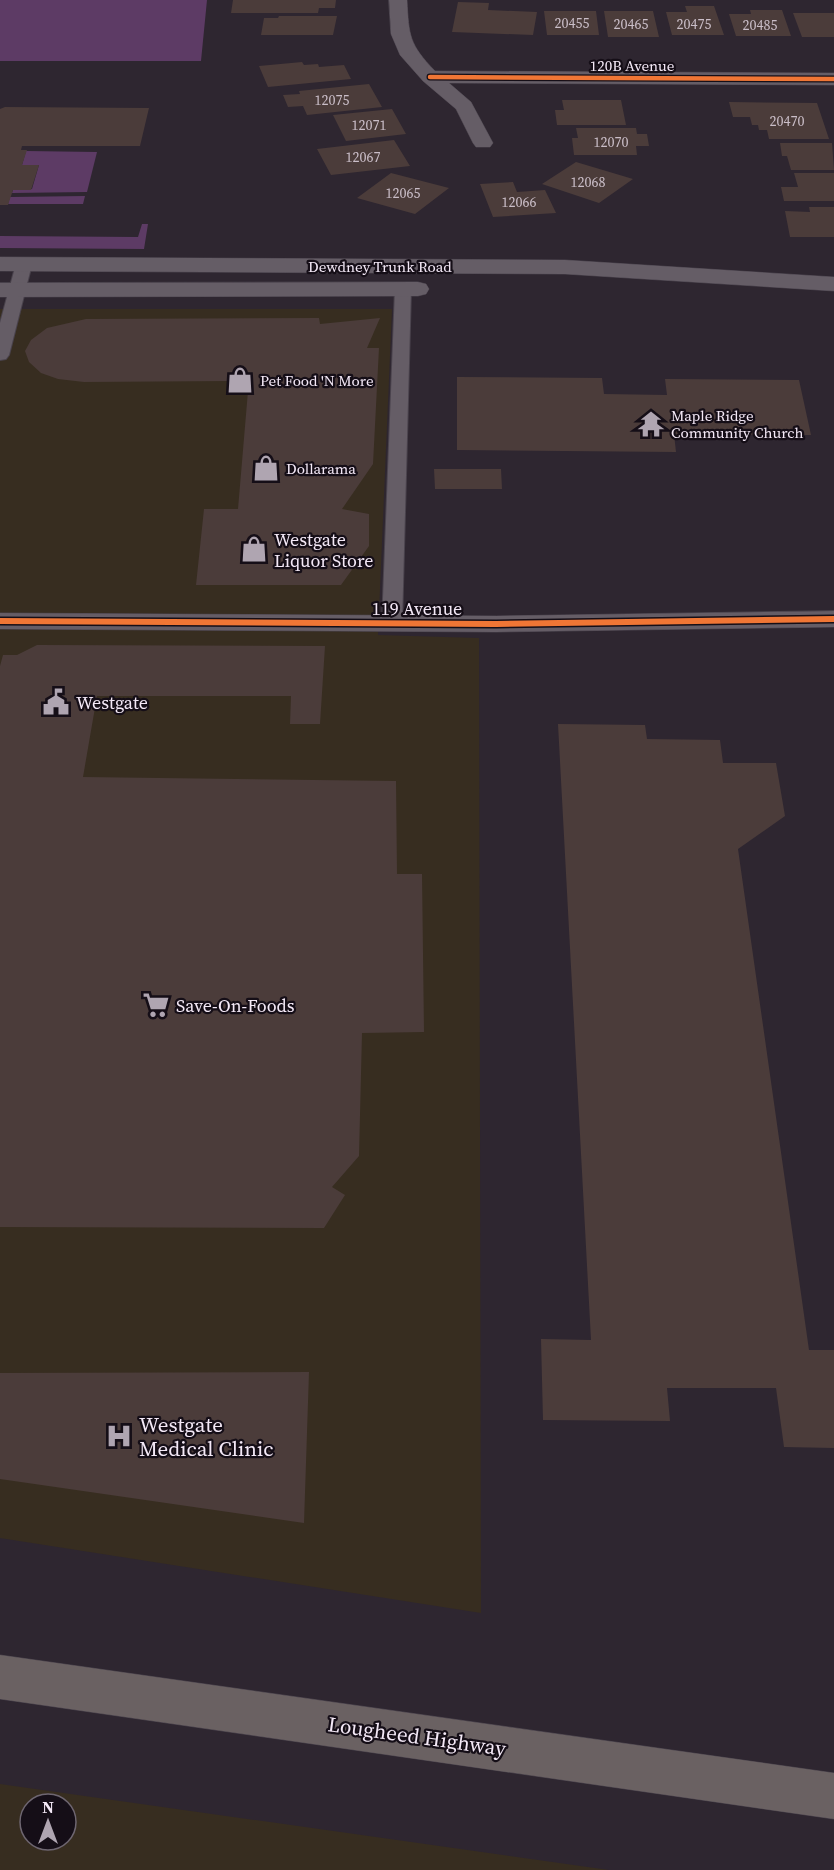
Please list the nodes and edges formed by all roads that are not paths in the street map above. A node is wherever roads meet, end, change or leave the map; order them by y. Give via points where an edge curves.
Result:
1 (398, 0) edge
2 (430, 77) junction
3 (834, 79) edge
4 (483, 143) dead end
5 (0, 264) edge
6 (24, 264) junction
7 (759, 279) junction
8 (834, 284) edge
9 (403, 289) junction
10 (439, 289) dead end
11 (569, 289) dead end
12 (9, 290) edge
13 (0, 355) edge
14 (834, 619) edge
15 (0, 621) edge
16 (392, 624) junction
17 (0, 1677) edge
18 (834, 1796) edge

1 - 2 street via 404,44
2 - 3 street, 120B Avenue
2 - 4 street via 464,105
5 - 6 street, Dewdney Trunk Road
6 - 7 street, Dewdney Trunk Road via 565,267
6 - 12 lane
7 - 8 street, Dewdney Trunk Road
7 - 11 street, Dewdney Trunk Road
9 - 10 street, Dewdney Trunk Road
9 - 12 street, Dewdney Trunk Road
9 - 16 lane
12 - 13 lane
14 - 16 street, 119 Avenue
15 - 16 street, 119 Avenue
17 - 18 highway, Lougheed Highway

